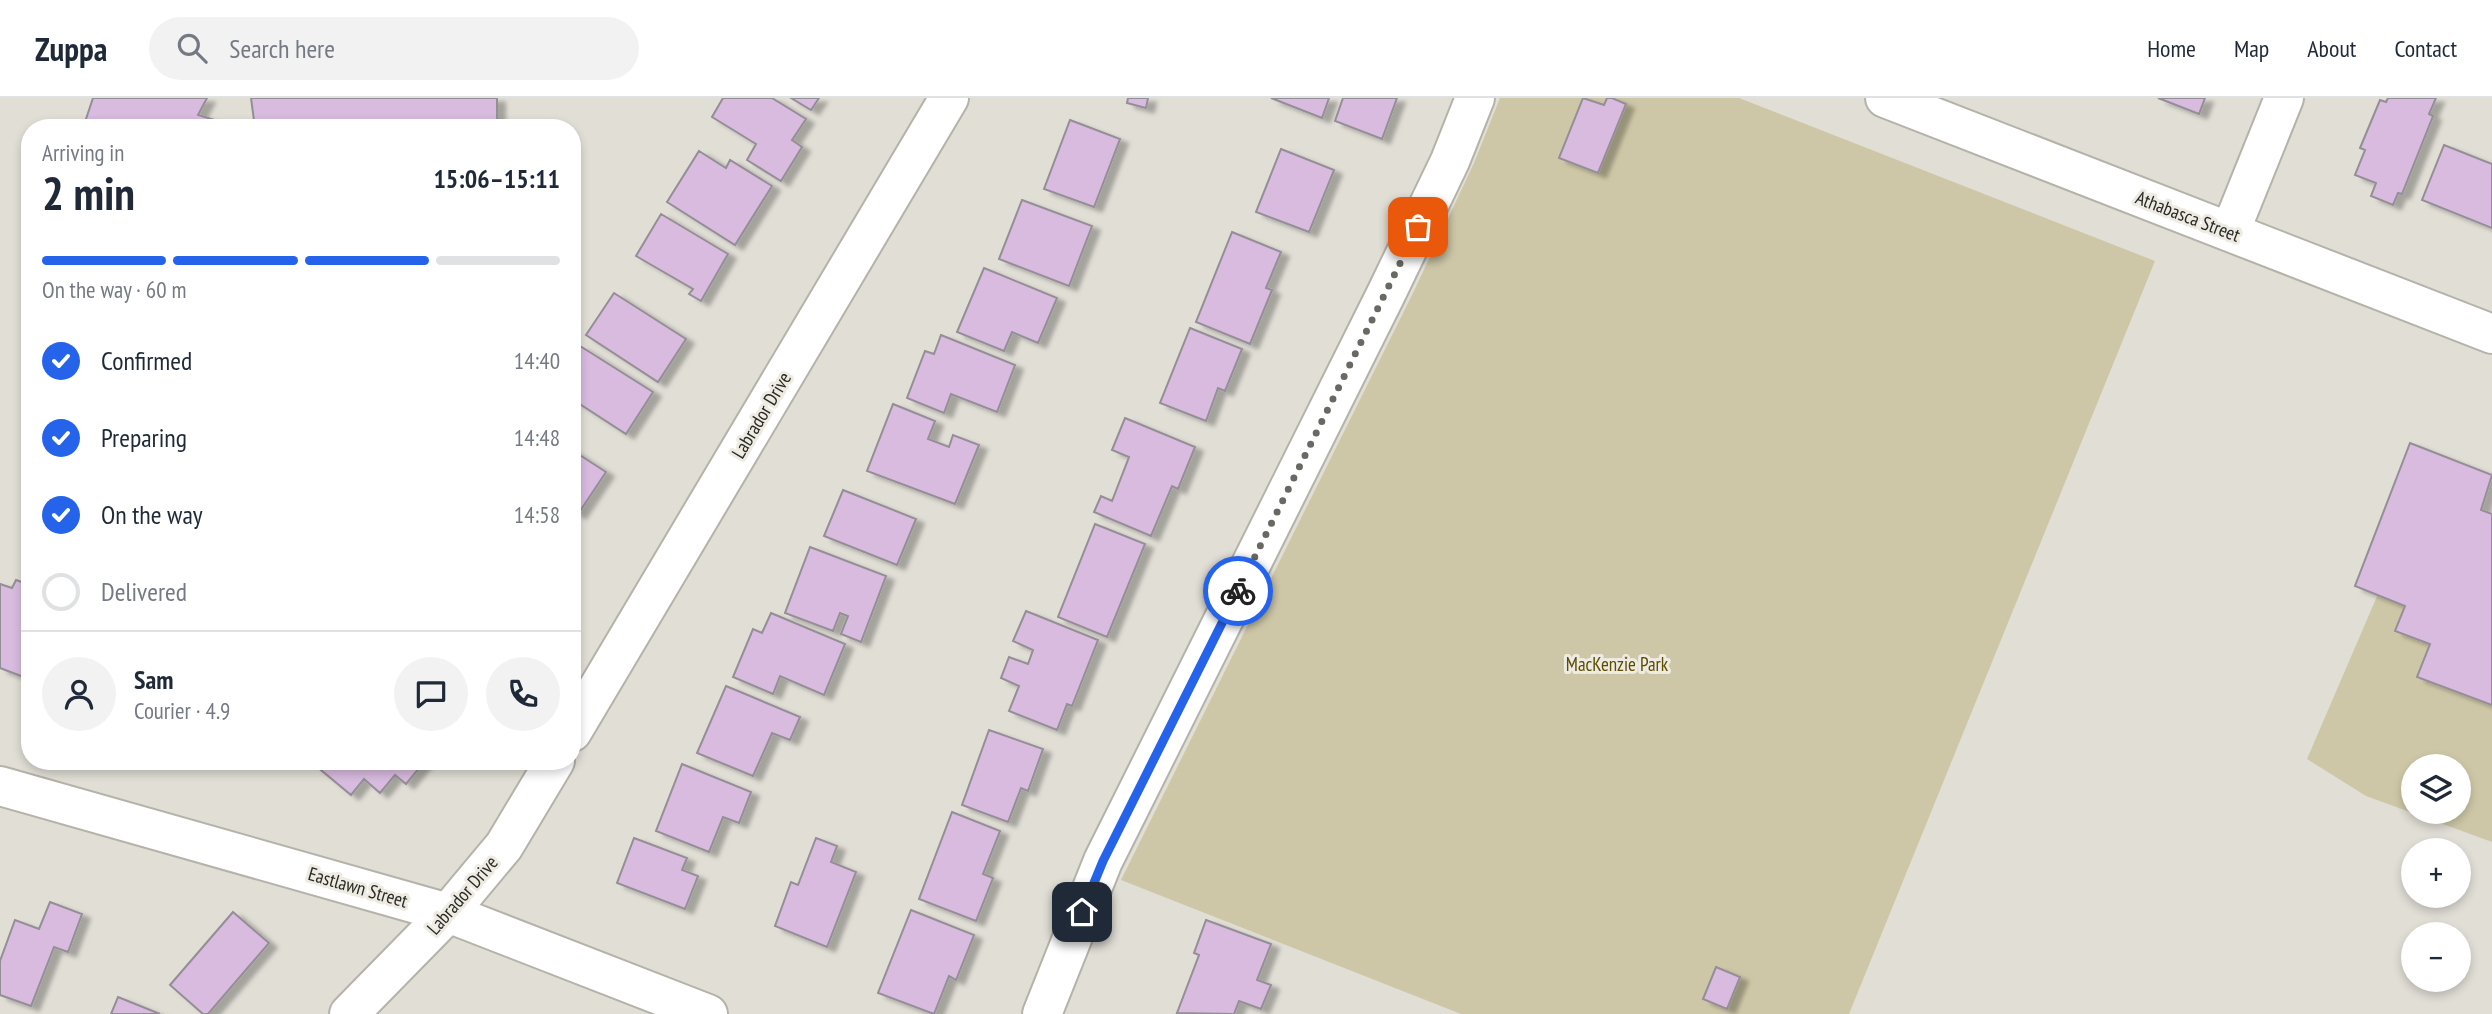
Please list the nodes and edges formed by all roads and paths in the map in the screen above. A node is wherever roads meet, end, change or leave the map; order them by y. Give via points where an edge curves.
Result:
1 (949, 98) edge
2 (1475, 98) edge
3 (1885, 98) edge
4 (2284, 98) edge
5 (2230, 232) junction
6 (2492, 334) edge
7 (581, 717) edge
8 (550, 770) edge
9 (0, 786) edge
10 (449, 913) junction
11 (349, 1014) edge
12 (708, 1014) edge
13 (1042, 1014) edge

1 - 7 street, Labrador Drive
2 - 13 street via 1392,282 1103,861
3 - 5 street, Athabasca Street
4 - 5 street
5 - 6 street, Athabasca Street
8 - 10 street, Labrador Drive via 504,846
9 - 10 street, Eastlawn Street
10 - 11 street, Labrador Drive
10 - 12 street, Eastlawn Street

